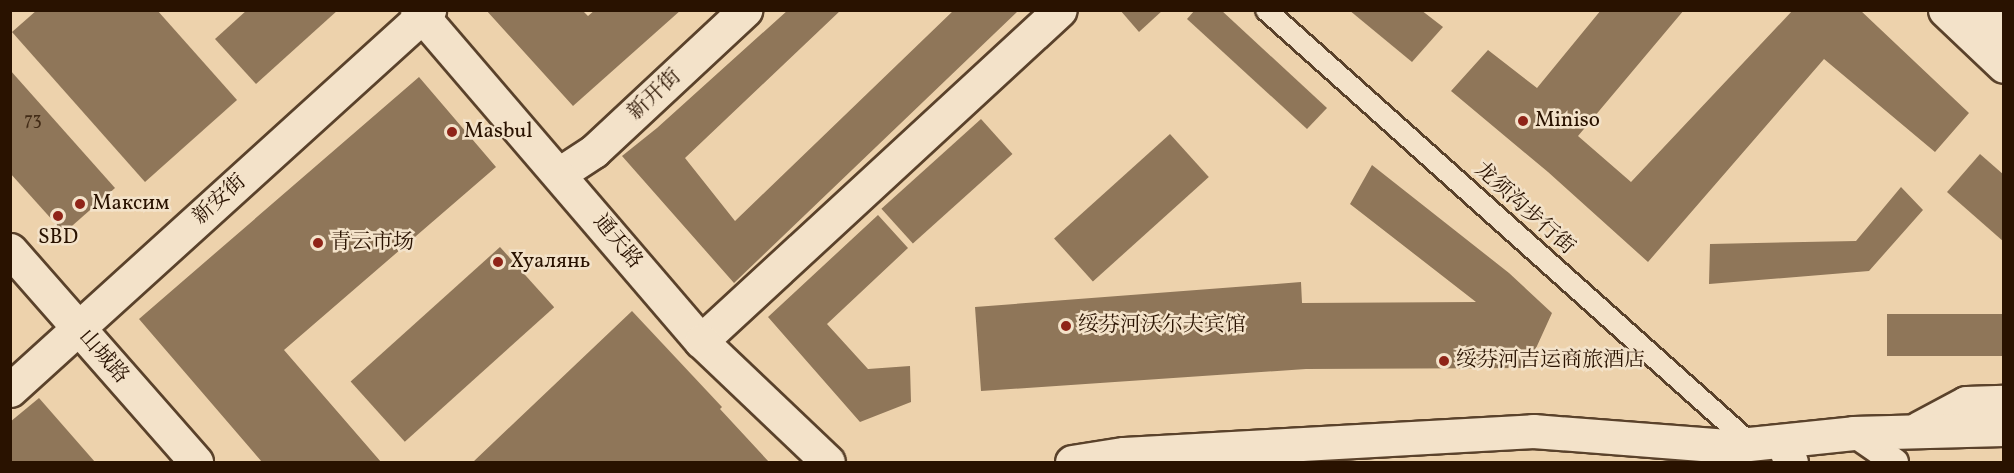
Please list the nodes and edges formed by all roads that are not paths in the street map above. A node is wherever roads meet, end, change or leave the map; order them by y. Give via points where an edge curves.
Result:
1 (745, 10) edge
2 (1060, 10) edge
3 (1266, 10) edge
4 (1945, 10) edge
5 (1981, 10) edge
6 (423, 13) edge
7 (2004, 31) edge
8 (2004, 66) edge
9 (560, 174) junction
10 (10, 250) edge
11 (78, 328) junction
12 (701, 341) junction
13 (10, 390) edge
14 (2004, 402) edge
15 (2004, 429) edge
16 (1912, 432) junction
17 (1853, 433) junction
18 (1775, 449) edge
19 (1112, 458) edge
20 (196, 462) edge
21 (828, 462) edge
22 (1072, 462) edge
23 (1895, 462) edge

1 - 9 main road, 新开街 via 594,151
2 - 12 main road
3 - 18 street, 龙须沟步行街
4 - 8 main road
5 - 7 main road
6 - 9 main road, 通天路
6 - 11 main road, 新安街
9 - 12 main road, 通天路
10 - 11 main road, 山城路
11 - 13 main road, 新安街
11 - 20 main road, 山城路
12 - 21 main road, 通天路
14 - 16 main road via 1966,403
15 - 16 main road
16 - 17 main road
17 - 18 main road
17 - 23 street
18 - 19 main road via 1533,431
19 - 22 main road

